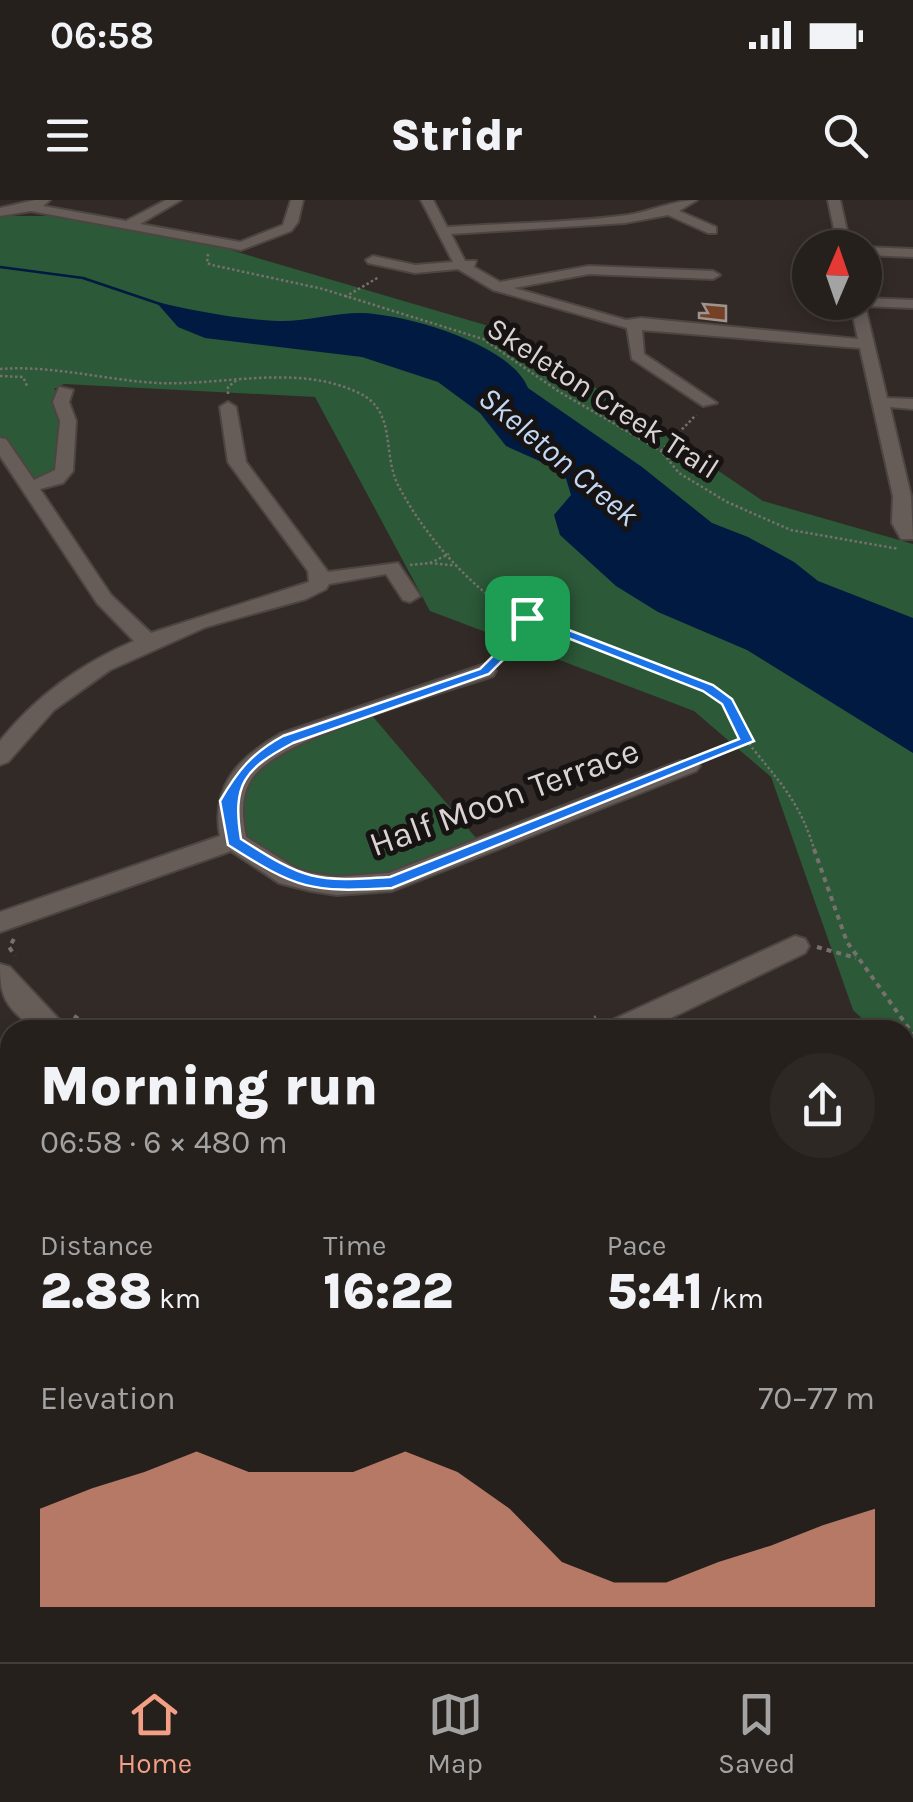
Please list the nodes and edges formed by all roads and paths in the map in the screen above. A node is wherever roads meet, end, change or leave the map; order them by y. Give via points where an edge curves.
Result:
1 (175, 200) edge
2 (297, 200) edge
3 (427, 200) edge
4 (690, 200) edge
5 (834, 200) edge
6 (38, 203) edge
7 (563, 210) dead end
8 (669, 210) junction
9 (0, 212) edge
10 (573, 223) junction
11 (130, 224) junction
12 (444, 230) junction
13 (712, 230) dead end
14 (841, 230) edge
15 (212, 243) dead end
16 (882, 252) edge
17 (913, 253) edge
18 (372, 260) dead end
19 (401, 266) junction
20 (484, 276) junction
21 (713, 276) dead end
22 (345, 297) junction
23 (882, 303) edge
24 (913, 304) edge
25 (861, 320) edge
26 (638, 327) junction
27 (867, 344) junction
28 (0, 370) edge
29 (0, 376) edge
30 (215, 381) junction
31 (28, 388) dead end
32 (65, 390) dead end
33 (228, 397) joint
34 (880, 402) junction
35 (709, 403) joint
36 (913, 404) edge
37 (0, 444) edge
38 (661, 452) junction
39 (894, 463) junction
40 (913, 473) edge
41 (32, 486) junction
42 (907, 497) edge
43 (909, 542) joint
44 (449, 554) junction
45 (430, 563) junction
46 (459, 566) junction
47 (391, 567) junction
48 (322, 579) junction
49 (410, 596) dead end
50 (527, 618) junction
51 (544, 626) junction
52 (524, 632) junction
53 (146, 641) junction
54 (484, 672) joint
55 (747, 741) junction
56 (1, 754) edge
57 (688, 766) joint
58 (234, 841) junction
59 (795, 946) joint
60 (9, 947) edge
61 (0, 950) edge
62 (856, 958) junction
63 (59, 1020) edge
64 (639, 1020) edge
65 (902, 1020) edge

1 - 11 street
2 - 11 street via 287,228 249,245
3 - 12 street
4 - 8 street
5 - 14 street
6 - 9 street
6 - 11 street
7 - 10 street
8 - 10 street
8 - 13 street
10 - 12 street
12 - 20 street
15 - 22 path, Skeleton Creek Trail via 206,260 212,265
16 - 17 street
18 - 19 street
19 - 20 street
19 - 22 path
20 - 21 street via 531,280 605,270
20 - 26 street
22 - 38 path, Skeleton Creek Trail via 483,339
23 - 24 street
25 - 27 street
26 - 27 street
26 - 35 street via 633,348 641,360
27 - 34 street
28 - 30 path
29 - 31 path via 23,377
30 - 33 path
30 - 44 path via 304,380 364,394 383,413 390,466 401,488
32 - 41 street via 64,471
33 - 48 street via 236,462
34 - 36 street
34 - 39 street
35 - 38 path
37 - 41 street
38 - 43 path, Skeleton Creek Trail via 679,473 791,530 833,540
39 - 40 street
39 - 42 street
41 - 53 street via 104,598
42 - 43 street via 901,523
44 - 45 path
44 - 46 path
45 - 46 path
45 - 47 path
46 - 50 path via 481,591
47 - 48 street
47 - 49 street
48 - 53 street via 312,589
50 - 51 path
50 - 52 path
51 - 52 path
51 - 55 path via 708,688 727,702
52 - 54 path
53 - 56 street via 71,685
54 - 58 street via 264,752 228,801
55 - 57 path
55 - 62 path via 780,775 800,809 827,898
57 - 58 street, Half Moon Terrace via 392,882 311,882 288,876
58 - 60 street
59 - 62 path
59 - 64 street
60 - 61 path
60 - 63 street via 18,1000
62 - 65 path

